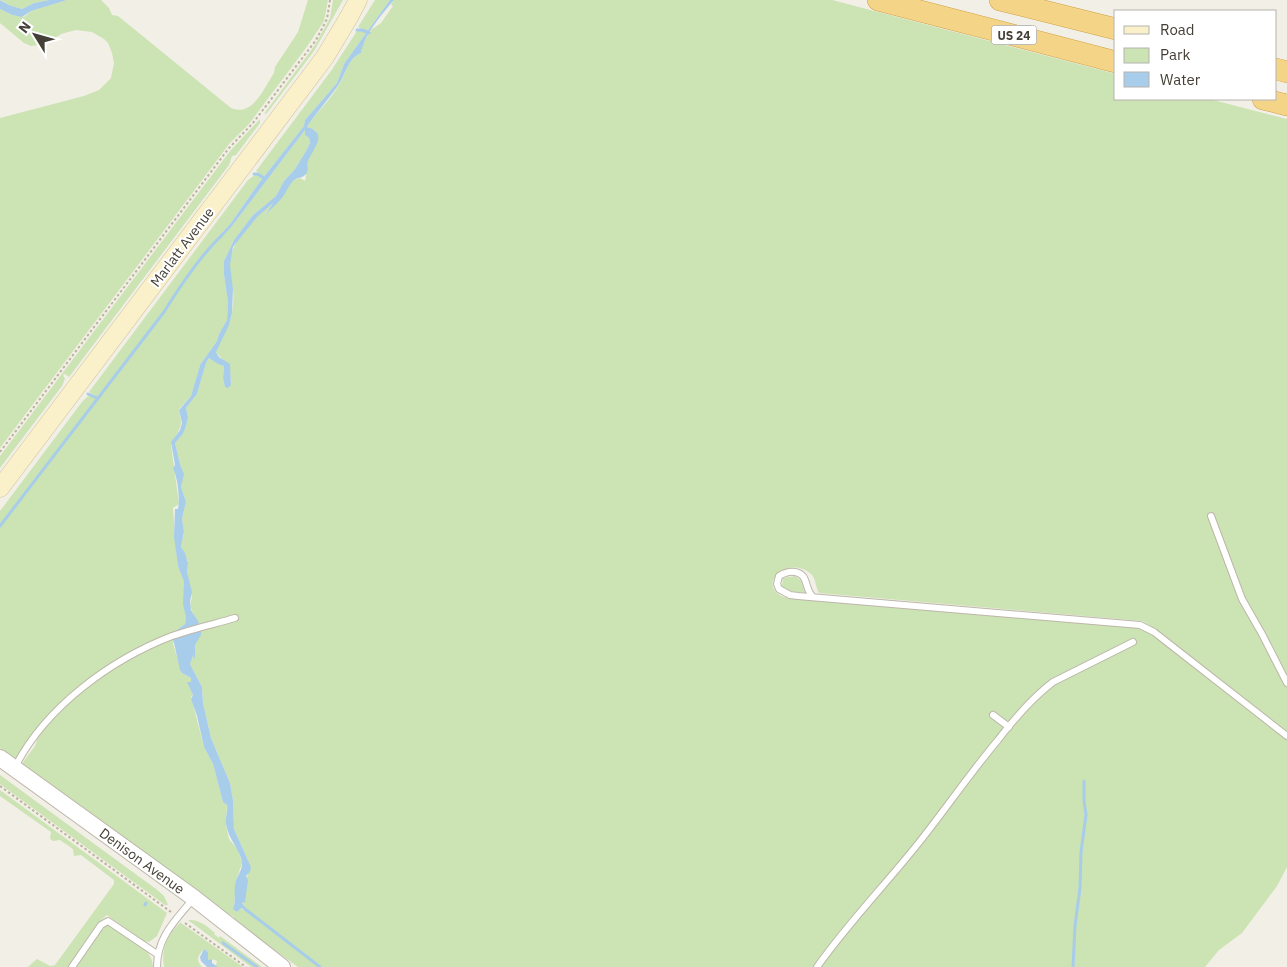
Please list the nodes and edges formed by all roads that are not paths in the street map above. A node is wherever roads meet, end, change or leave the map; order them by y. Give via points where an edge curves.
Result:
1 (358, 0) edge
2 (878, 0) edge
3 (1000, 0) edge
4 (1114, 28) edge
5 (1114, 61) edge
6 (1267, 100) edge
7 (1287, 105) edge
8 (0, 488) edge
9 (1211, 516) dead end
10 (813, 597) junction
11 (235, 618) dead end
12 (1133, 642) dead end
13 (1287, 683) edge
14 (993, 715) dead end
15 (1008, 727) junction
16 (1287, 736) edge
17 (0, 758) edge
18 (15, 769) junction
19 (194, 898) junction
20 (157, 954) junction
21 (72, 967) edge
22 (157, 967) edge
23 (282, 967) edge
24 (818, 967) edge

1 - 8 main road, Marlatt Avenue via 325,57
2 - 5 highway, US 24
3 - 4 highway, US 24
6 - 7 highway
9 - 13 lane via 1242,599
10 - 10 lane via 783,592 777,584 779,576 793,572 802,575
10 - 16 lane via 1140,625 1154,632
11 - 18 lane via 168,638 102,673 60,707
12 - 15 lane via 1053,682
14 - 15 lane
15 - 24 lane
17 - 18 street, Denison Avenue
18 - 19 street, Denison Avenue
19 - 20 lane via 165,934
19 - 23 street, Denison Avenue
20 - 21 lane via 108,921 101,925
20 - 22 lane

